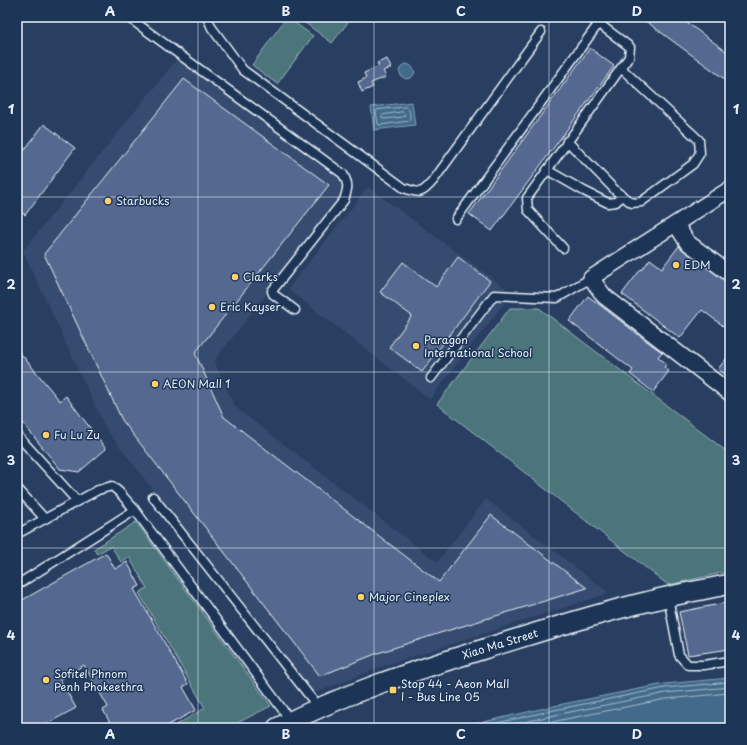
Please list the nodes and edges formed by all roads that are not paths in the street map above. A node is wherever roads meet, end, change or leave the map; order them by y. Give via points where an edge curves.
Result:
1 (128, 17) edge
2 (207, 17) edge
3 (590, 17) edge
4 (599, 23) junction
5 (541, 32) dead end
6 (621, 68) junction
7 (568, 142) junction
8 (547, 170) junction
9 (730, 189) edge
10 (622, 196) junction
11 (456, 219) dead end
12 (676, 224) junction
13 (563, 248) dead end
14 (730, 274) edge
15 (591, 278) junction
16 (295, 310) dead end
17 (432, 378) dead end
18 (730, 393) edge
19 (17, 436) edge
20 (17, 488) edge
21 (153, 497) dead end
22 (77, 501) junction
23 (135, 510) junction
24 (44, 519) junction
25 (17, 534) edge
26 (730, 584) edge
27 (17, 585) edge
28 (668, 597) junction
29 (730, 662) edge
30 (319, 708) junction
31 (284, 724) edge

1 - 16 lane via 343,174 348,188 344,200 272,291 272,294
2 - 5 lane via 212,28 243,70 404,188 416,193 425,190 433,181
3 - 4 lane
4 - 6 lane via 630,47 629,57
4 - 11 lane
6 - 7 lane
6 - 10 lane via 699,140 700,154 693,164 641,202 632,203
7 - 8 lane
7 - 10 lane
8 - 10 lane via 608,203 616,202
8 - 13 lane via 528,198 528,210
9 - 12 street
12 - 14 street via 687,242
12 - 15 street
15 - 17 lane via 557,298 494,295
15 - 18 street via 604,296
19 - 22 lane
20 - 24 lane
21 - 30 lane
22 - 23 lane via 112,486
22 - 24 lane
23 - 27 lane
23 - 31 lane
24 - 25 lane
26 - 28 street, Xiao Ma Street
28 - 29 lane via 679,655 688,665
28 - 30 street, Xiao Ma Street via 584,618 450,660 388,680
30 - 31 street, Xiao Ma Street

